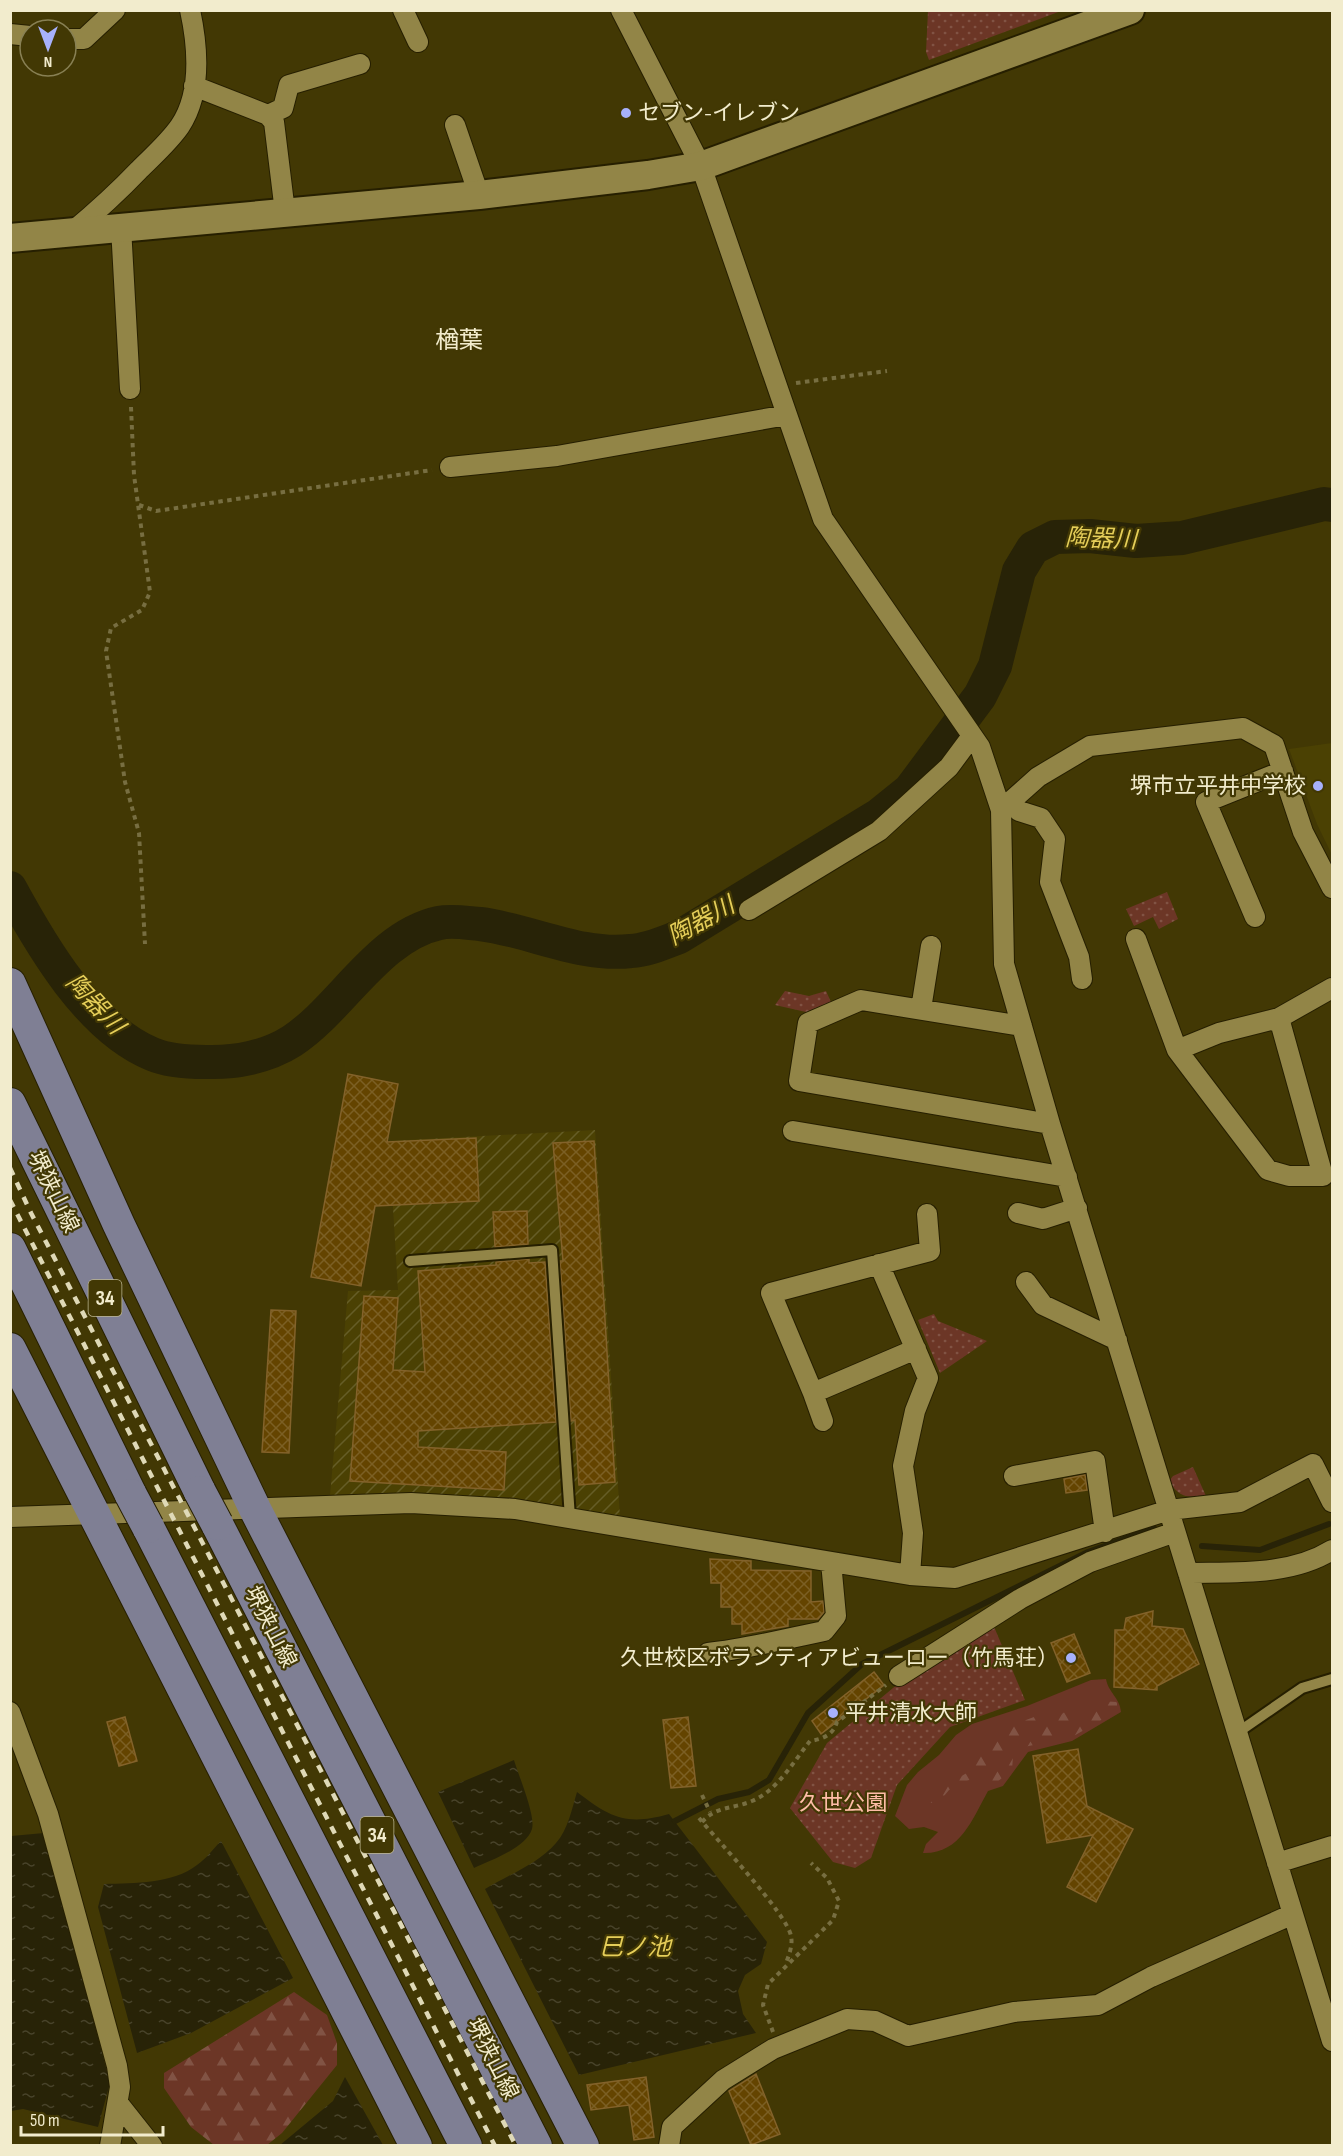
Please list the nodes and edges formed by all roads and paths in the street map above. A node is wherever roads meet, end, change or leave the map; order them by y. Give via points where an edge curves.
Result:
1 (115, 10) edge
2 (190, 10) edge
3 (403, 10) edge
4 (621, 10) edge
5 (1130, 10) edge
6 (78, 39) edge
7 (418, 42) dead end
8 (360, 64) dead end
9 (194, 86) junction
10 (268, 115) junction
11 (455, 125) dead end
12 (701, 165) junction
13 (478, 195) junction
14 (285, 212) junction
15 (121, 227) junction
16 (72, 232) junction
17 (10, 238) edge
18 (887, 371) dead end
19 (777, 386) junction
20 (130, 389) joint
21 (787, 415) junction
22 (450, 467) joint
23 (139, 505) junction
24 (970, 734) junction
25 (1283, 771) junction
26 (1006, 806) junction
27 (1332, 888) edge
28 (749, 910) dead end
29 (1256, 916) dead end
30 (1136, 939) dead end
31 (145, 944) dead end
32 (932, 946) dead end
33 (1082, 980) dead end
34 (10, 984) edge
35 (1332, 988) edge
36 (921, 1009) junction
37 (1279, 1018) junction
38 (1022, 1026) junction
39 (1177, 1050) junction
40 (10, 1104) edge
41 (1050, 1124) junction
42 (793, 1131) dead end
43 (1067, 1177) junction
44 (1077, 1208) junction
45 (1018, 1213) dead end
46 (927, 1214) dead end
47 (10, 1249) edge
48 (410, 1260) dead end
49 (879, 1264) junction
50 (1026, 1282) dead end
51 (1117, 1340) junction
52 (10, 1349) edge
53 (916, 1349) junction
54 (813, 1393) junction
55 (823, 1421) dead end
56 (1014, 1476) dead end
57 (1332, 1502) edge
58 (255, 1509) junction
59 (1169, 1510) junction
60 (96, 1514) junction
61 (10, 1517) edge
62 (570, 1518) junction
63 (1105, 1532) junction
64 (1175, 1532) junction
65 (1332, 1550) edge
66 (831, 1562) junction
67 (1188, 1573) junction
68 (910, 1575) junction
69 (708, 1653) dead end
70 (899, 1676) joint
71 (1332, 1679) edge
72 (10, 1712) edge
73 (1237, 1733) junction
74 (702, 1795) dead end
75 (710, 1812) junction
76 (1332, 1846) edge
77 (811, 1863) dead end
78 (1277, 1863) junction
79 (1293, 1914) junction
80 (785, 1964) junction
81 (1332, 2041) edge
82 (780, 2046) junction
83 (118, 2103) junction
84 (533, 2137) edge
85 (110, 2145) edge
86 (152, 2145) edge
87 (416, 2145) edge
88 (466, 2145) edge
89 (583, 2145) edge
90 (669, 2145) edge

1 - 6 street via 84,39
2 - 9 street via 197,39
3 - 7 street
4 - 12 street
5 - 12 street
8 - 10 street via 289,85 283,108
9 - 10 street
9 - 16 street via 181,125 105,204
10 - 14 street via 274,122
11 - 13 street
12 - 13 street
12 - 19 street
13 - 14 street
14 - 15 street
15 - 16 street
15 - 20 street
16 - 17 street
18 - 19 path
19 - 21 street
20 - 23 path
21 - 22 street via 557,456
21 - 24 street via 823,519
22 - 23 path via 156,511
23 - 31 path via 150,592 142,610 111,628 106,651 125,782 138,833
24 - 26 street via 980,747
24 - 28 street via 949,766 879,831
25 - 26 street via 1274,745 1243,728 1090,746 1038,777
25 - 27 street via 1303,832
25 - 29 street via 1206,802
26 - 33 street via 1041,818 1055,839 1050,882 1079,957
26 - 38 street via 1004,964
30 - 39 street
32 - 36 street
34 - 58 main road via 119,1225
35 - 37 street
36 - 38 street
36 - 41 street via 861,1000 808,1023 799,1081
37 - 39 street via 1219,1033
37 - 39 street via 1323,1176 1289,1176 1268,1170
38 - 41 street
40 - 84 main road, 堺狭山線 / 34, bridge via 200,1492
41 - 43 street
42 - 43 street
43 - 44 street
44 - 45 street via 1043,1219
44 - 51 street
46 - 49 street via 930,1251
47 - 88 main road, bridge via 131,1495
48 - 62 lane via 552,1250
49 - 53 street
49 - 54 street via 771,1293
50 - 51 street via 1043,1305
51 - 59 street
52 - 60 main road
53 - 54 street
53 - 68 street via 927,1378 915,1410 903,1466 913,1533
54 - 55 street
56 - 63 street via 1095,1461
57 - 59 street via 1313,1464 1240,1502
58 - 60 street
58 - 62 street via 411,1503 515,1509
58 - 89 main road
59 - 63 street
59 - 64 street
60 - 61 street
60 - 87 main road
62 - 66 street
63 - 68 street via 955,1578
64 - 67 street
64 - 70 street via 1090,1562 1030,1593
65 - 67 street via 1318,1559 1261,1572
66 - 68 street
66 - 69 street via 836,1616 824,1631
67 - 73 street
70 - 75 path via 837,1722 835,1730 810,1741 776,1784 753,1801
71 - 73 lane via 1302,1688
72 - 83 street via 48,1814 117,2066
73 - 78 street
74 - 75 path
75 - 80 path via 701,1820 781,1916 791,1936
76 - 78 street
77 - 80 path via 827,1878 840,1901 833,1920
78 - 79 street
79 - 81 street
79 - 82 street via 1098,2005 1014,2012 908,2036 875,2021 847,2019
80 - 82 path via 768,1984 763,2005
82 - 90 street via 723,2080 689,2109 672,2127
83 - 85 street
83 - 86 street

